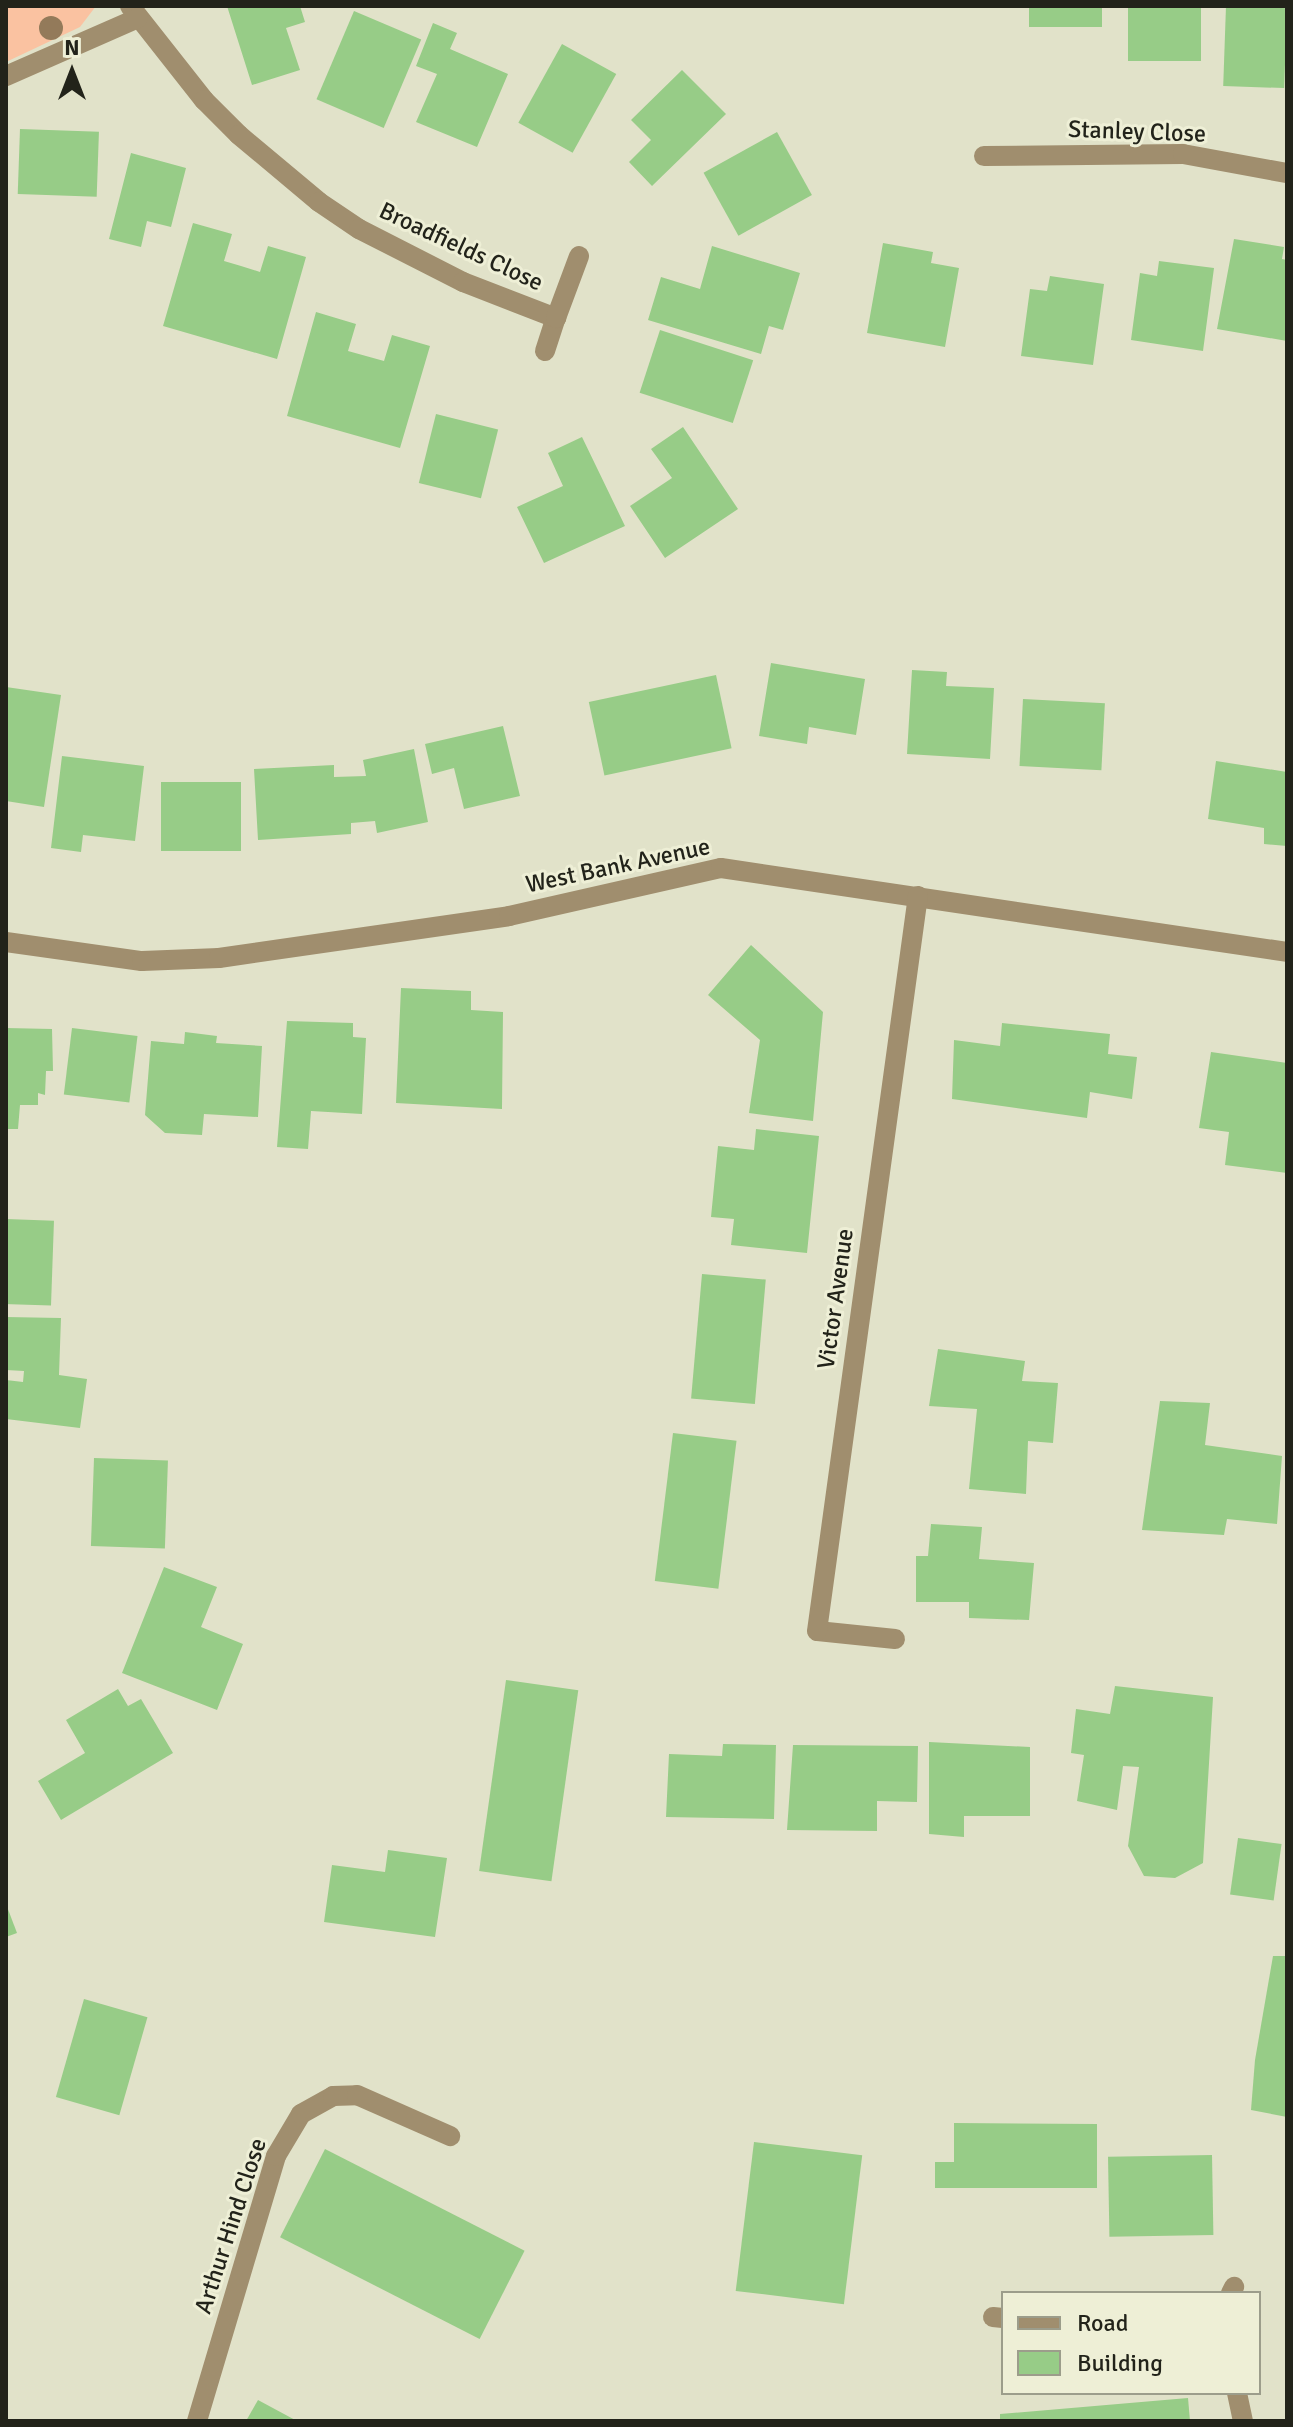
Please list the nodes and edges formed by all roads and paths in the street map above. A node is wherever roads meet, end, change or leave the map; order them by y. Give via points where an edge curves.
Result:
1 (134, 12) edge
2 (6, 76) edge
3 (984, 156) dead end
4 (1287, 173) edge
5 (579, 256) dead end
6 (556, 318) junction
7 (545, 351) dead end
8 (918, 896) junction
9 (6, 942) edge
10 (1287, 952) edge
11 (895, 1639) dead end
12 (450, 2136) dead end
13 (1237, 2395) edge
14 (197, 2421) edge
15 (1243, 2421) edge

1 - 2 street
1 - 6 street, Broadfields Close via 204,100 319,202 417,260
3 - 4 street, Stanley Close via 1183,154
5 - 6 street, Broadfields Close
6 - 7 street
8 - 9 street, West Bank Avenue via 721,868 509,916 219,958 142,961
8 - 10 street, West Bank Avenue
8 - 11 street, Victor Avenue via 817,1631
12 - 14 street, Arthur Hind Close via 357,2095 333,2096 301,2114 276,2156
13 - 15 street

